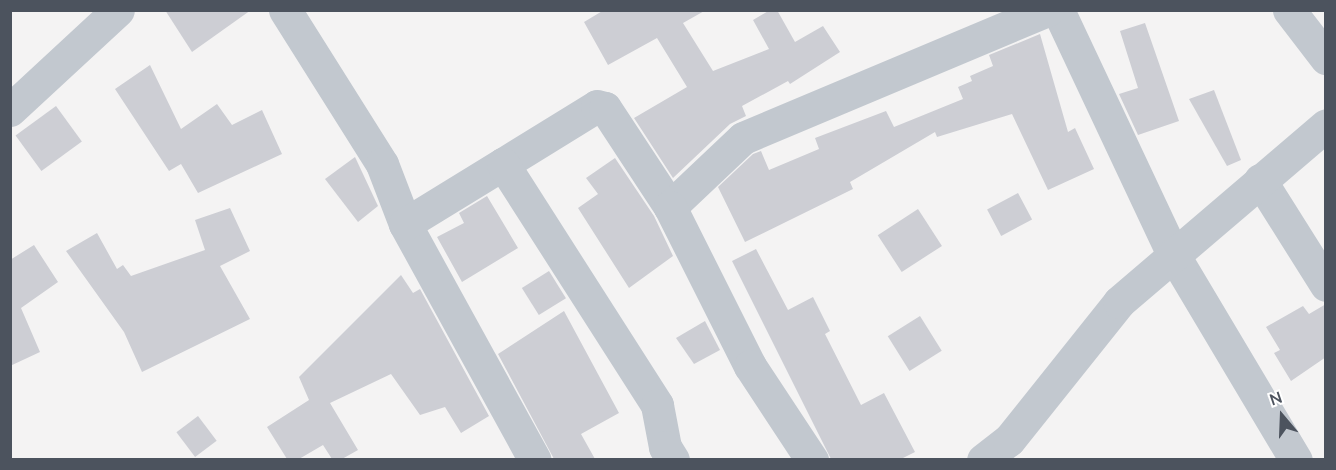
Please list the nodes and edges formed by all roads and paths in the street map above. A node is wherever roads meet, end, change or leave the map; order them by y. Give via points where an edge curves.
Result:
1 (117, 10) edge
2 (285, 10) edge
3 (1048, 10) edge
4 (1058, 10) edge
5 (1289, 10) edge
6 (1326, 58) edge
7 (10, 110) edge
8 (1326, 126) edge
9 (503, 164) junction
10 (1260, 180) junction
11 (670, 207) junction
12 (405, 224) junction
13 (1173, 254) junction
14 (1326, 285) edge
15 (1015, 450) edge
16 (535, 459) edge
17 (674, 459) edge
18 (812, 459) edge
19 (983, 459) edge
20 (1296, 459) edge

1 - 7 street
2 - 12 street via 382,164
3 - 11 street via 743,138
4 - 13 street
5 - 6 street
8 - 10 street
9 - 11 street via 597,106 605,108
9 - 12 street
9 - 17 street via 657,405 665,447
10 - 13 street
10 - 14 street
11 - 18 street via 750,366
12 - 16 street
13 - 15 street via 1119,302
13 - 20 street
15 - 19 street

